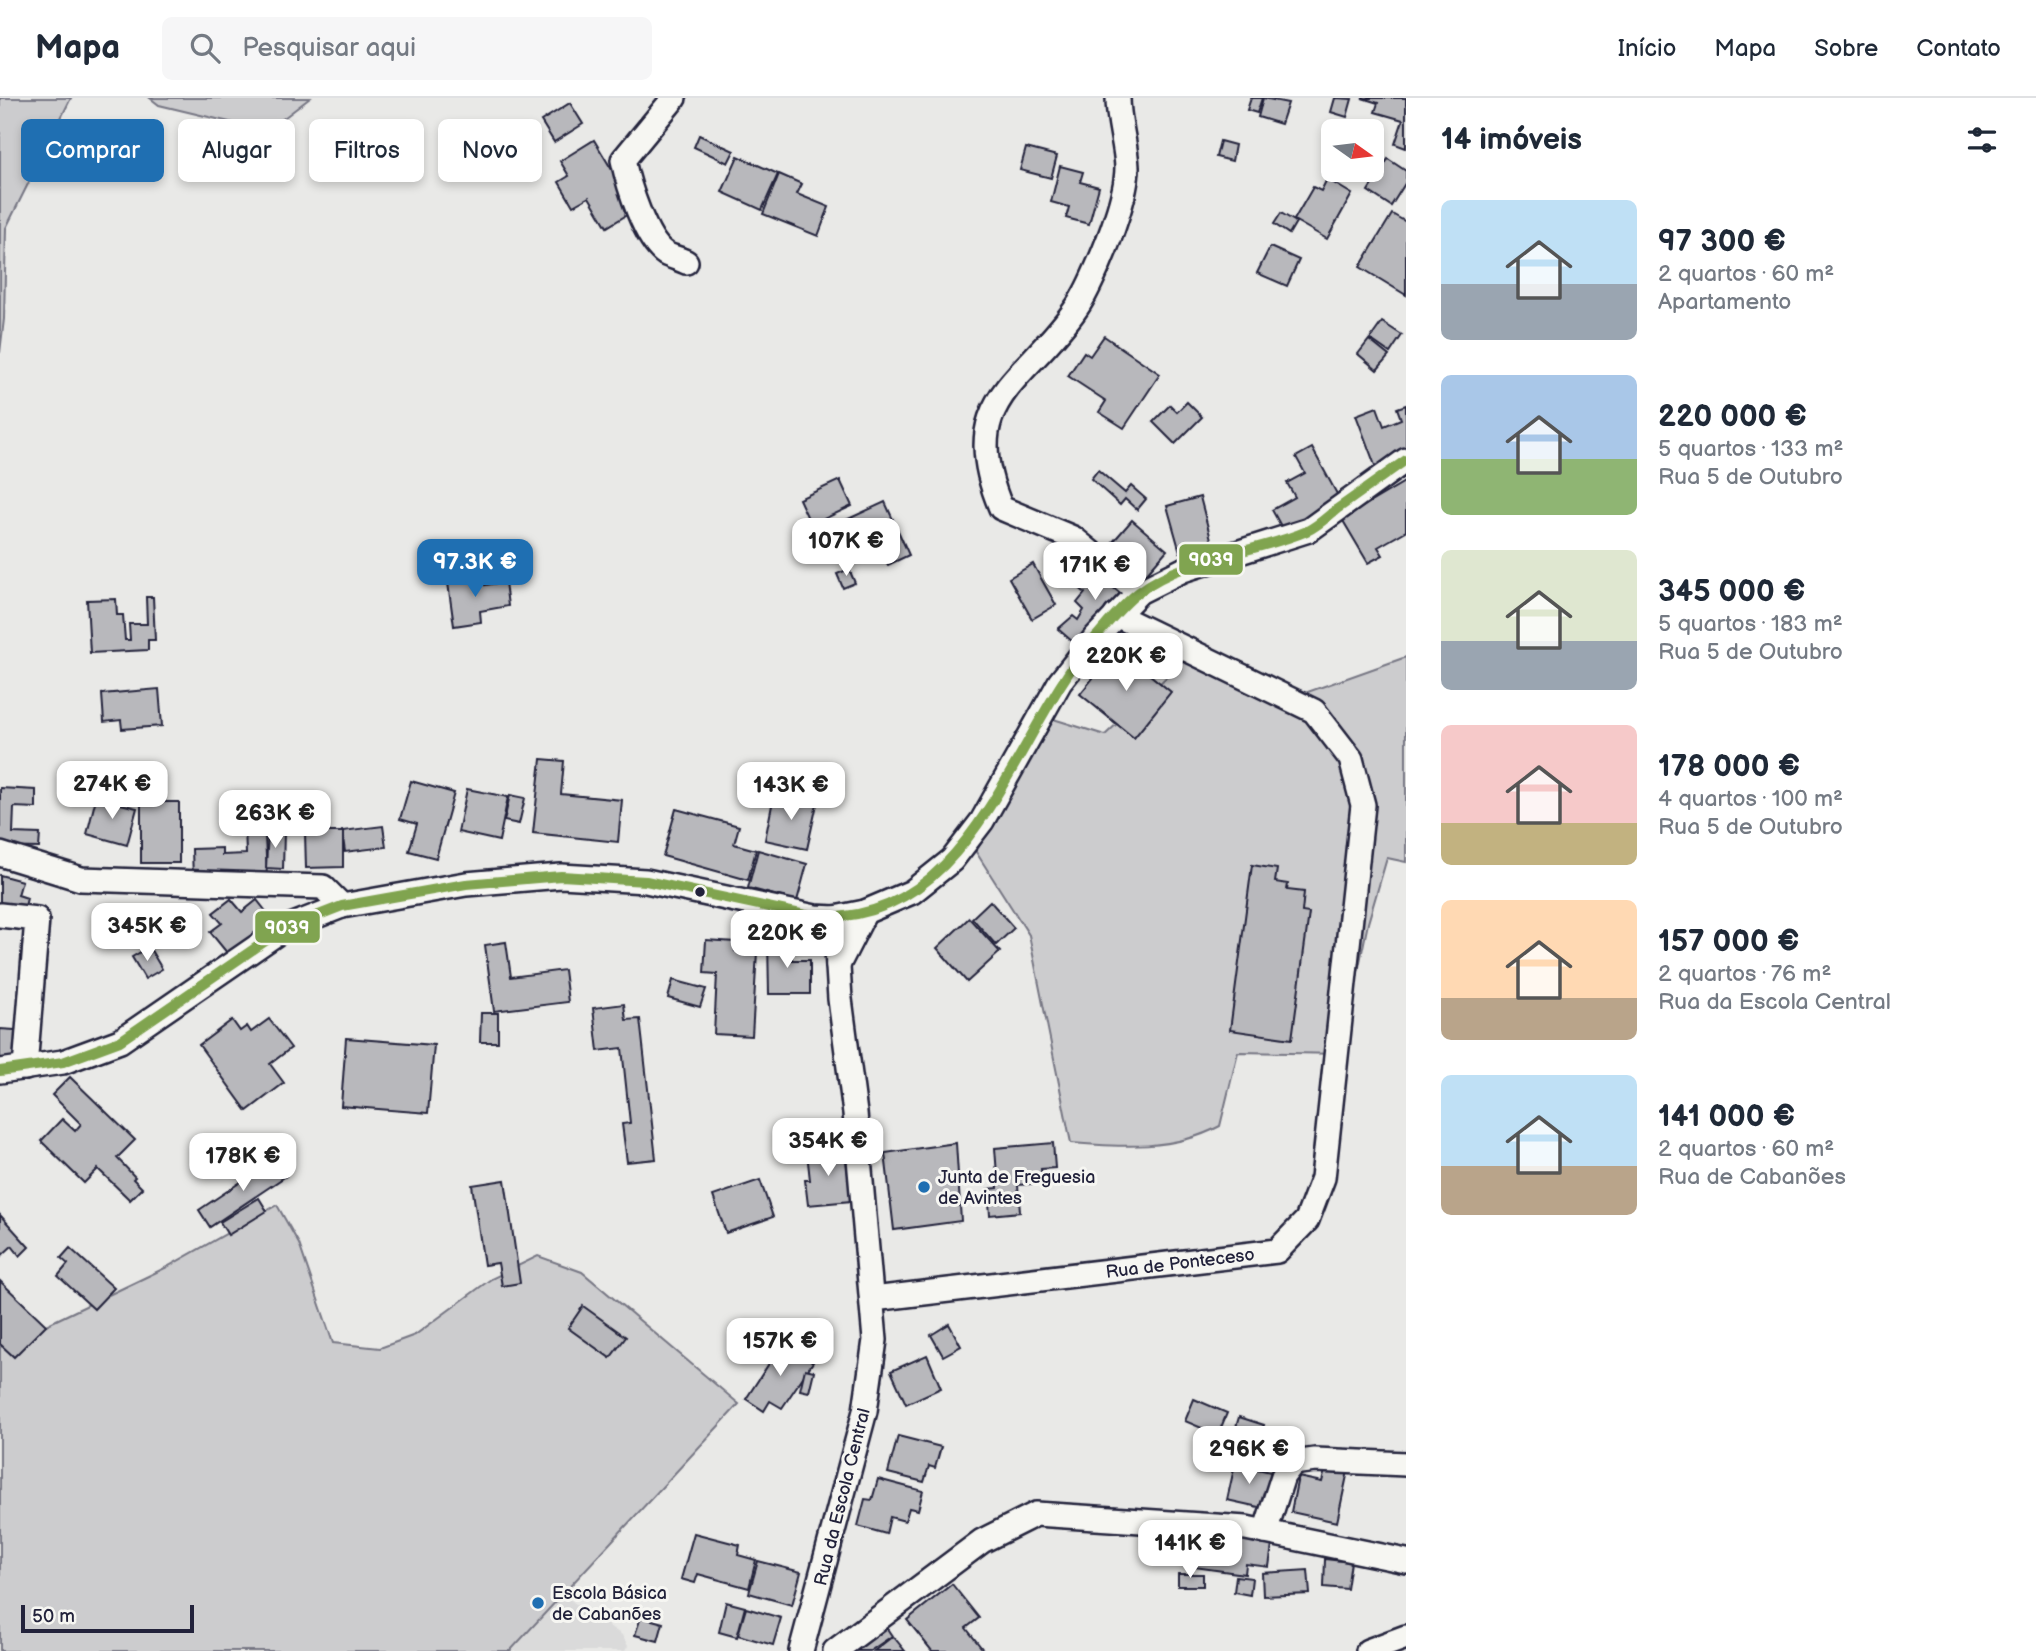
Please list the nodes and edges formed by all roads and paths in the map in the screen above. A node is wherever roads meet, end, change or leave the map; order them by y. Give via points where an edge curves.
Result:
1 (674, 98) edge
2 (1118, 98) edge
3 (686, 262) dead end
4 (1406, 460) edge
5 (1139, 592) junction
6 (1116, 615) junction
7 (0, 854) edge
8 (342, 906) junction
9 (865, 912) junction
10 (0, 915) edge
11 (835, 918) junction
12 (838, 965) junction
13 (25, 1068) junction
14 (0, 1071) edge
15 (873, 1299) junction
16 (1406, 1464) edge
17 (1265, 1532) junction
18 (1406, 1561) edge
19 (1406, 1637) edge
20 (801, 1651) edge
21 (835, 1651) edge
22 (1368, 1651) edge

1 - 3 street via 623,160 630,192 653,237 664,253
2 - 5 street via 1127,169 1116,219 1077,306 1000,395 991,414 987,446 990,483 1001,508 1073,538
4 - 5 street via 1309,530 1183,570
5 - 6 street
6 - 9 street via 1054,691 982,821 952,860 912,892
6 - 15 street, Rua de Ponteceso via 1314,711 1351,759 1363,805 1324,1178 1307,1220 1277,1251
7 - 8 street via 81,879 323,887
8 - 11 street via 466,884 561,876 646,881
8 - 13 street via 283,929 120,1041 64,1062
9 - 11 street
9 - 12 street
10 - 13 street via 37,919
11 - 12 street, Rua da Escola Central
12 - 15 street, Rua da Escola Central
13 - 14 street
15 - 20 street, Rua da Escola Central via 875,1340 865,1412
16 - 17 street via 1315,1460 1293,1464 1283,1476
17 - 18 street
17 - 21 street via 1036,1514 982,1541
19 - 22 street

